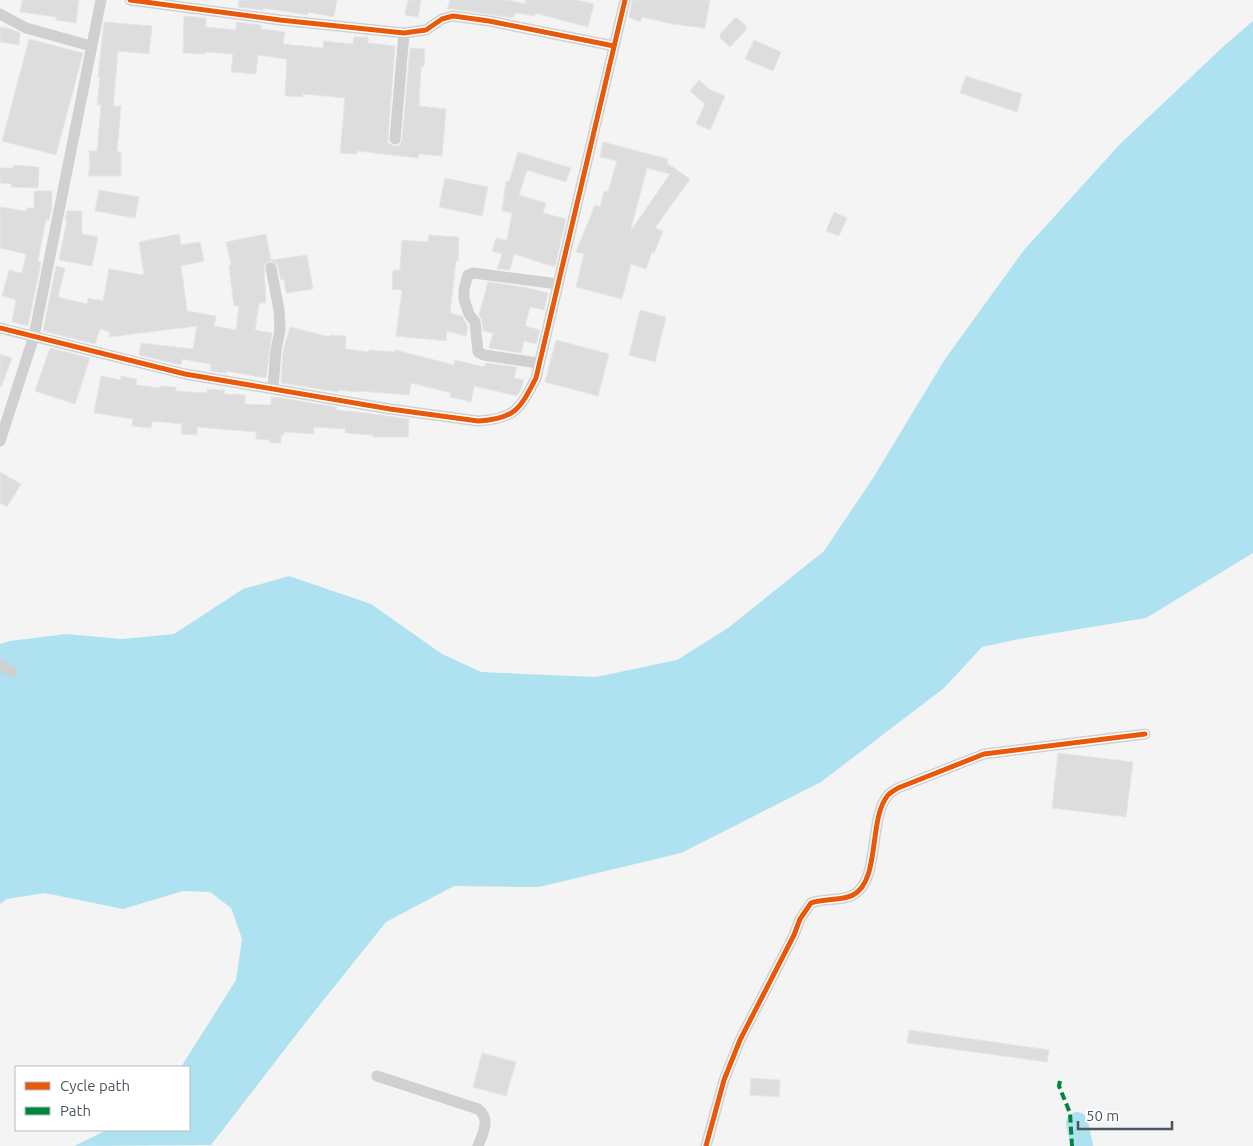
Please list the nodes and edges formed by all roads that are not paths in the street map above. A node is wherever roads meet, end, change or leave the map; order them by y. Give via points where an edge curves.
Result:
1 (101, 0) edge
2 (130, 0) edge
3 (625, 0) edge
4 (0, 14) edge
5 (404, 33) junction
6 (91, 46) junction
7 (614, 46) junction
8 (395, 138) dead end
9 (271, 268) dead end
10 (558, 284) junction
11 (0, 328) edge
12 (34, 336) junction
13 (538, 363) junction
14 (273, 388) junction
15 (0, 441) edge
16 (0, 664) edge
17 (12, 672) dead end
18 (1145, 734) dead end
19 (377, 1076) dead end
20 (478, 1146) edge
21 (706, 1146) edge

1 - 6 street
2 - 5 street
3 - 7 street
4 - 6 street via 26,28
5 - 7 street via 426,30 453,16
5 - 8 street
6 - 12 street
7 - 10 street
9 - 14 street via 280,330
10 - 13 street
10 - 13 street via 473,273 468,274 464,288 464,299 475,322 478,352
11 - 12 street
12 - 14 street via 185,374
12 - 15 street
13 - 14 street via 536,378 517,411 487,420 390,410
16 - 17 street
18 - 21 street via 984,754 889,794 879,816 865,884 851,896 811,903 800,919 740,1040 724,1080
19 - 20 street via 478,1109 486,1122

